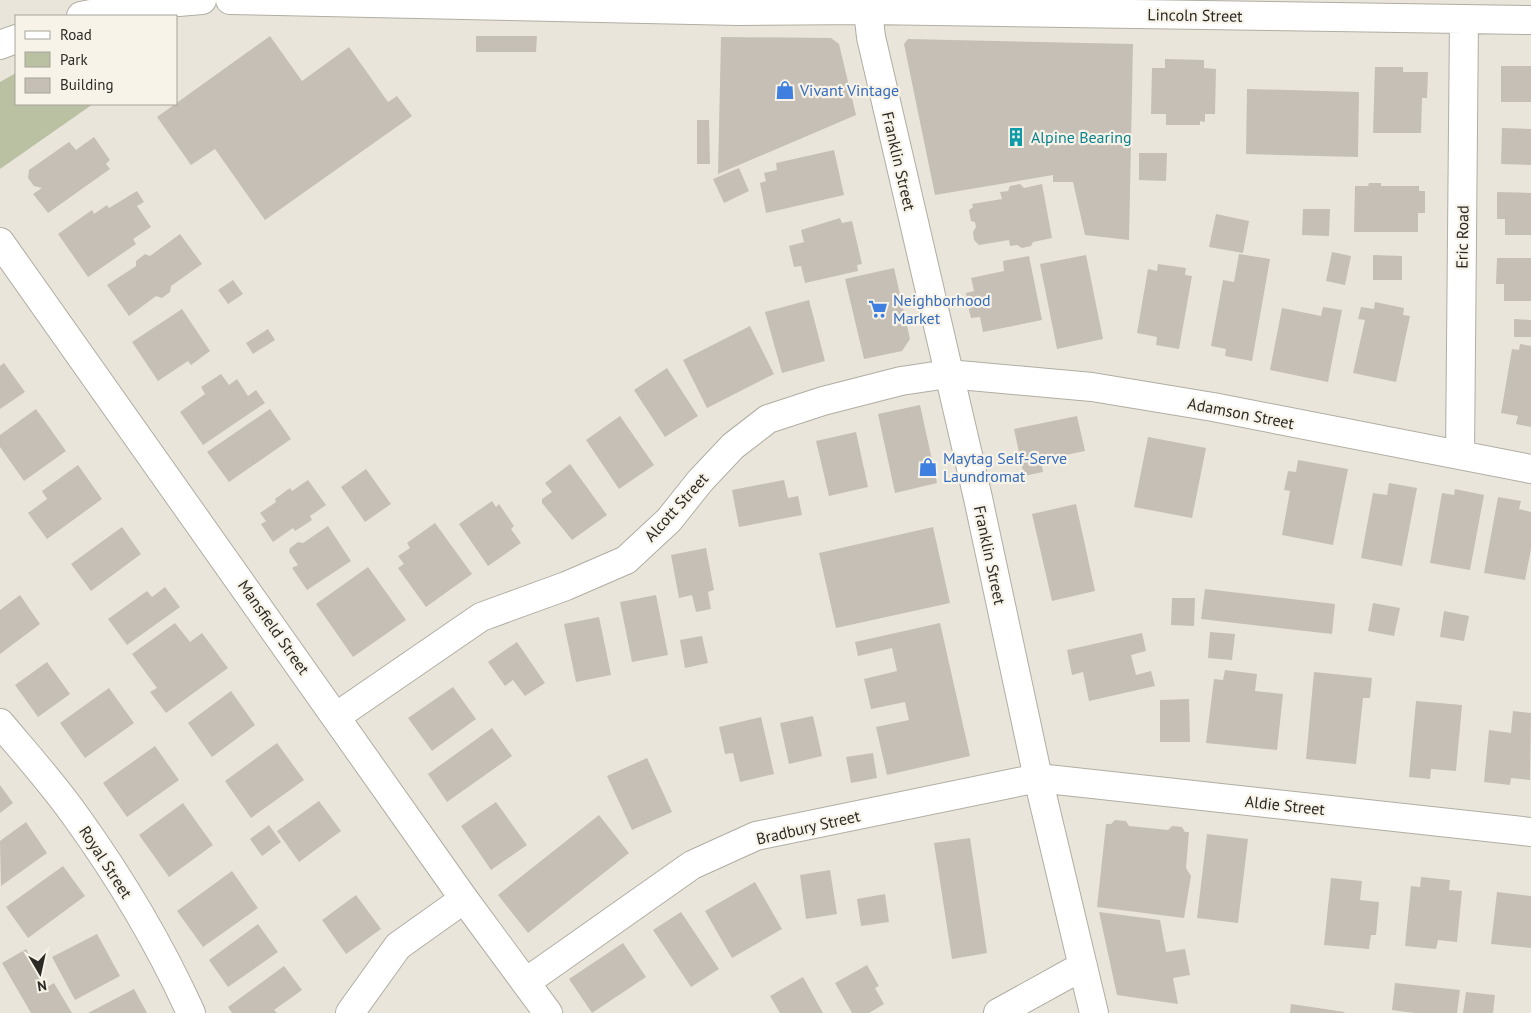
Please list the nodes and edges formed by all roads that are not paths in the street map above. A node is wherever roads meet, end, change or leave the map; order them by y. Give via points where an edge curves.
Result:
1 (202, 0) edge
2 (230, 0) edge
3 (868, 10) junction
4 (86, 15) edge
5 (1464, 19) junction
6 (1531, 20) edge
7 (15, 39) edge
8 (0, 45) edge
9 (0, 242) edge
10 (948, 374) junction
11 (1460, 455) junction
12 (1531, 469) edge
13 (337, 716) junction
14 (0, 723) edge
15 (1038, 778) junction
16 (1531, 832) edge
17 (464, 899) junction
18 (1083, 966) junction
19 (526, 982) junction
20 (191, 1013) edge
21 (350, 1013) edge
22 (548, 1013) edge
23 (998, 1013) edge
24 (1094, 1013) edge

1 - 4 street via 131,6
2 - 3 street, Lincoln Street via 738,12
3 - 5 street, Lincoln Street
3 - 10 street, Franklin Street via 871,37
5 - 6 street, Lincoln Street
5 - 11 street, Eric Road
7 - 8 street
9 - 13 street, Mansfield Street
10 - 11 street, Adamson Street via 1092,387 1213,406
10 - 13 street, Alcott Street via 901,381 768,419 733,446 669,520 626,560 481,617
10 - 15 street, Franklin Street
11 - 12 street, Adamson Street
13 - 17 street, Mansfield Street
14 - 20 street, Royal Street via 77,817 132,903 174,976
15 - 16 street, Aldie Street
15 - 18 street, Franklin Street
15 - 19 street, Bradbury Street via 756,836 692,865
17 - 19 street, Mansfield Street
17 - 21 street via 398,946
18 - 23 street
18 - 24 street, Franklin Street
19 - 22 street, Mansfield Street

